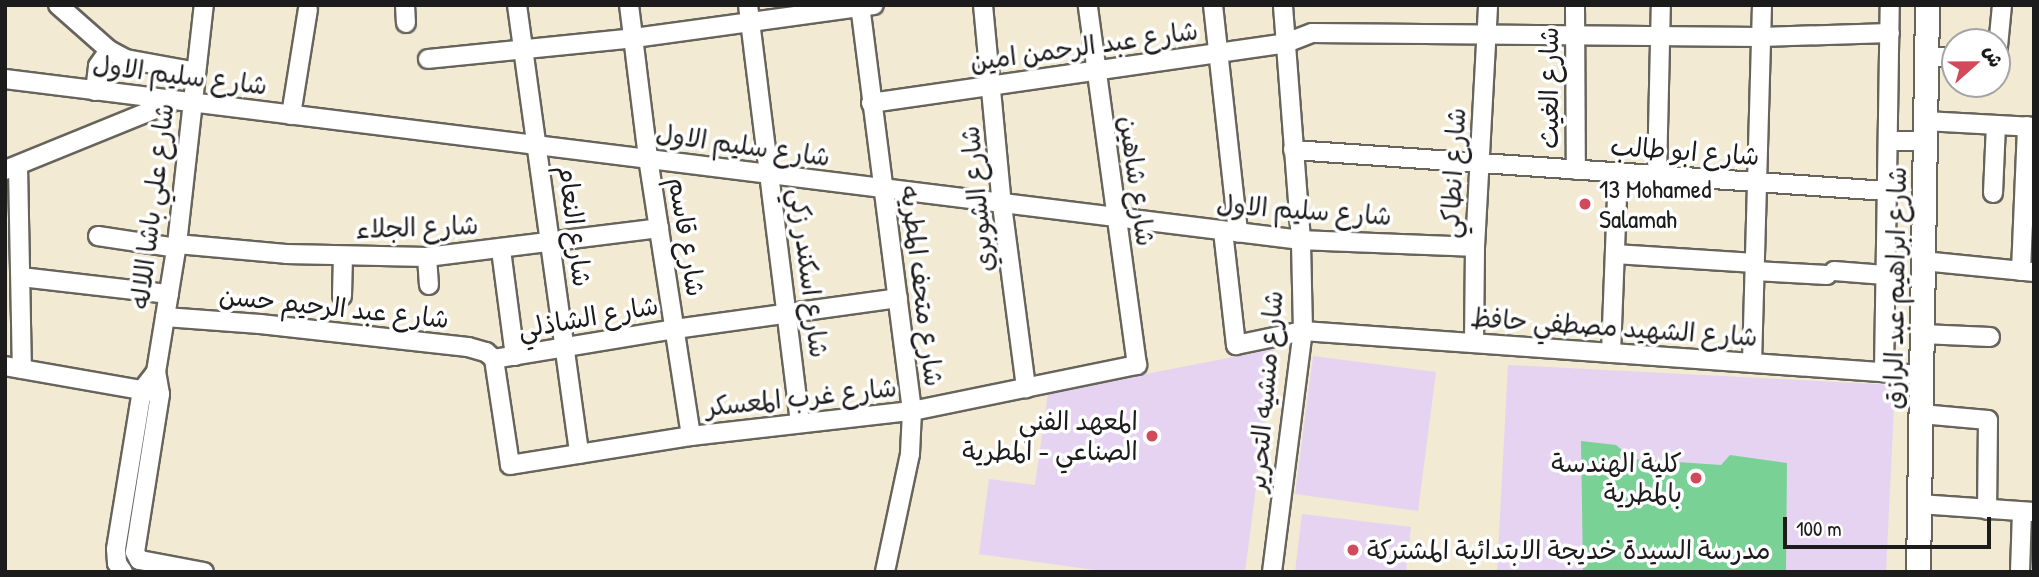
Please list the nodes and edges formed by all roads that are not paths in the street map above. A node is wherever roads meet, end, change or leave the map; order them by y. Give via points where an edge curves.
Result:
1 (58, 5) edge
2 (204, 5) edge
3 (517, 5) edge
4 (629, 5) edge
5 (983, 5) edge
6 (1088, 5) edge
7 (1213, 5) edge
8 (1283, 5) edge
9 (1488, 5) edge
10 (1575, 5) edge
11 (1661, 5) edge
12 (1762, 5) edge
13 (1890, 5) edge
14 (1927, 5) edge
15 (2002, 5) edge
16 (865, 6) edge
17 (308, 9) dead end
18 (749, 13) edge
19 (2000, 28) edge
20 (1890, 33) junction
21 (1486, 36) junction
22 (1576, 36) junction
23 (1661, 37) junction
24 (1761, 37) junction
25 (634, 38) junction
26 (1286, 43) junction
27 (109, 50) junction
28 (523, 51) junction
29 (1217, 54) junction
30 (1926, 57) junction
31 (1941, 57) edge
32 (428, 59) dead end
33 (1094, 71) junction
34 (196, 72) junction
35 (5, 79) edge
36 (992, 86) junction
37 (95, 91) junction
38 (182, 102) junction
39 (871, 103) junction
40 (291, 115) junction
41 (1996, 125) junction
42 (2030, 127) edge
43 (1925, 131) junction
44 (1888, 141) junction
45 (538, 144) junction
46 (1293, 150) junction
47 (648, 158) junction
48 (1480, 163) junction
49 (12, 168) edge
50 (1576, 170) junction
51 (1618, 173) junction
52 (770, 175) junction
53 (1657, 175) junction
54 (1757, 182) junction
55 (883, 190) junction
56 (1887, 191) junction
57 (1993, 193) dead end
58 (1002, 205) junction
59 (1116, 219) junction
60 (2029, 220) edge
61 (659, 228) junction
62 (1231, 232) junction
63 (98, 236) dead end
64 (1301, 240) junction
65 (551, 244) junction
66 (176, 246) junction
67 (1475, 247) junction
68 (501, 250) junction
69 (1615, 254) junction
70 (343, 256) junction
71 (427, 257) junction
72 (1923, 261) junction
73 (1755, 267) junction
74 (2027, 271) edge
75 (1885, 275) junction
76 (21, 277) junction
77 (429, 285) dead end
78 (169, 294) junction
79 (342, 296) dead end
80 (898, 298) junction
81 (789, 313) junction
82 (165, 317) junction
83 (675, 329) junction
84 (1303, 331) junction
85 (1922, 334) junction
86 (1990, 337) dead end
87 (1474, 343) junction
88 (565, 348) junction
89 (1611, 353) junction
90 (515, 356) junction
91 (495, 359) junction
92 (1752, 363) junction
93 (1137, 365) joint
94 (14, 367) edge
95 (1884, 371) junction
96 (1921, 375) junction
97 (1026, 387) junction
98 (151, 392) junction
99 (912, 411) junction
100 (1921, 414) junction
101 (800, 423) junction
102 (691, 436) junction
103 (579, 454) junction
104 (129, 471) junction
105 (147, 474) junction
106 (1919, 503) junction
107 (1987, 510) junction
108 (2028, 512) edge
109 (123, 572) edge
110 (204, 572) edge
111 (884, 572) edge
112 (1272, 572) edge
113 (1918, 572) edge
114 (2020, 572) edge

1 - 27 street
2 - 34 street, شارع علي باشا اللاله
3 - 28 street, شارع النعام
4 - 25 street, شارع قاسم
5 - 36 street, شارع الشوبري
6 - 33 street, شارع شاهين
7 - 29 street
8 - 26 street, شارع منشيه التحرير
9 - 21 street, شارع انطاكي
10 - 22 street, شارع الغيث
11 - 23 street
12 - 24 street
13 - 20 street, شارع ابراهيم عبد الرازق
14 - 30 main road, شارع ابراهيم عبد الرازق
15 - 19 street
16 - 18 street
16 - 39 street, شارع متحف المطريه
17 - 40 street
18 - 25 street
18 - 52 street, شارع اسكندر زكي
20 - 24 street, شارع عبد الرحمن امين
20 - 44 street, شارع ابراهيم عبد الرازق
21 - 22 street, شارع عبد الرحمن امين
21 - 26 street, شارع عبد الرحمن امين via 1312,33
21 - 48 street, شارع انطاكي
22 - 23 street, شارع عبد الرحمن امين
22 - 50 street, شارع الغيث
23 - 24 street, شارع عبد الرحمن امين
23 - 53 street
24 - 54 street
25 - 28 street
25 - 47 street, شارع قاسم
26 - 29 street, شارع عبد الرحمن امين
26 - 46 street, شارع منشيه التحرير
27 - 34 street via 144,65
27 - 37 street via 98,66
28 - 32 street
28 - 45 street, شارع النعام
29 - 33 street, شارع عبد الرحمن امين
29 - 62 street
30 - 31 street
30 - 43 main road, شارع ابراهيم عبد الرازق
33 - 36 street, شارع عبد الرحمن امين
33 - 59 street, شارع شاهين
34 - 38 street, شارع علي باشا اللاله
35 - 37 street, شارع سليم الاول
36 - 39 street, شارع عبد الرحمن امين
36 - 58 street, شارع الشوبري
37 - 38 street, شارع سليم الاول
38 - 40 street, شارع سليم الاول
38 - 49 street
38 - 66 street, شارع علي باشا اللاله
39 - 55 street, شارع متحف المطريه
40 - 45 street, شارع سليم الاول
41 - 42 street
41 - 43 street
41 - 57 street
42 - 60 street
43 - 44 street
43 - 72 main road, شارع ابراهيم عبد الرازق
44 - 56 street, شارع ابراهيم عبد الرازق
45 - 47 street, شارع سليم الاول
45 - 65 street, شارع النعام
46 - 48 street, شارع ابو طالب
46 - 64 street, شارع منشيه التحرير
47 - 52 street, شارع سليم الاول
47 - 61 street, شارع قاسم
48 - 50 street, شارع ابو طالب
48 - 67 street, شارع انطاكي
49 - 76 street
50 - 51 street, شارع ابو طالب
51 - 53 street, شارع ابو طالب
51 - 69 street
52 - 55 street, شارع سليم الاول
52 - 81 street, شارع اسكندر زكي
53 - 54 street, شارع ابو طالب
54 - 56 street, شارع ابو طالب
54 - 73 street
55 - 58 street, شارع سليم الاول
55 - 80 street, شارع متحف المطريه
56 - 75 street, شارع ابراهيم عبد الرازق
58 - 59 street, شارع سليم الاول
58 - 97 street, شارع الشوبري
59 - 62 street, شارع سليم الاول
59 - 93 street, شارع شاهين
60 - 74 street
61 - 65 street, شارع الجلاء
61 - 83 street, شارع قاسم
62 - 64 street, شارع سليم الاول
62 - 84 street via 1236,345
63 - 66 street, شارع الجلاء
64 - 67 street, شارع سليم الاول
64 - 84 street, شارع منشيه التحرير
65 - 68 street, شارع الجلاء
65 - 88 street, شارع النعام
66 - 70 street, شارع الجلاء
66 - 78 street, شارع علي باشا اللاله
67 - 87 street, شارع انطاكي
68 - 71 street, شارع الجلاء
68 - 90 street
69 - 73 street
69 - 89 street
70 - 71 street, شارع الجلاء
70 - 79 street
71 - 77 street
72 - 74 street
72 - 85 main road, شارع ابراهيم عبد الرازق
73 - 75 street
73 - 92 street
75 - 95 street, شارع ابراهيم عبد الرازق
76 - 78 street
76 - 94 street
78 - 82 street, شارع علي باشا اللاله
80 - 81 street, شارع الشاذلي
80 - 99 street, شارع متحف المطريه
81 - 83 street, شارع الشاذلي
81 - 101 street, شارع اسكندر زكي
82 - 91 street, شارع عبد الرحيم حسن via 468,347
82 - 98 street, شارع علي باشا اللاله
83 - 88 street, شارع الشاذلي
83 - 102 street, شارع قاسم
84 - 87 street, شارع الشهيد مصطفي حافظ
84 - 112 street, شارع منشيه التحرير
85 - 86 street
85 - 96 main road, شارع ابراهيم عبد الرازق
87 - 89 street, شارع الشهيد مصطفي حافظ
88 - 90 street, شارع الشاذلي
88 - 103 street, شارع النعام
89 - 92 street, شارع الشهيد مصطفي حافظ
90 - 91 street, شارع الشاذلي
91 - 103 street, شارع غرب المعسكر via 510,465
92 - 95 street, شارع الشهيد مصطفي حافظ
93 - 97 street, شارع غرب المعسكر
94 - 98 street
95 - 96 street, شارع الشهيد مصطفي حافظ
96 - 100 main road, شارع ابراهيم عبد الرازق
97 - 99 street, شارع غرب المعسكر
98 - 104 street, شارع علي باشا اللاله
98 - 105 street, شارع علي باشا اللاله
99 - 101 street, شارع غرب المعسكر
99 - 111 street, شارع متحف المطريه via 911,454
100 - 106 main road, شارع ابراهيم عبد الرازق
100 - 107 street via 1988,420
101 - 102 street, شارع غرب المعسكر
102 - 103 street, شارع غرب المعسكر
104 - 105 street
104 - 109 street, شارع علي باشا اللاله via 116,550
105 - 110 street, شارع علي باشا اللاله via 136,559
106 - 107 street
106 - 113 main road, شارع ابراهيم عبد الرازق
107 - 108 street
108 - 114 street

